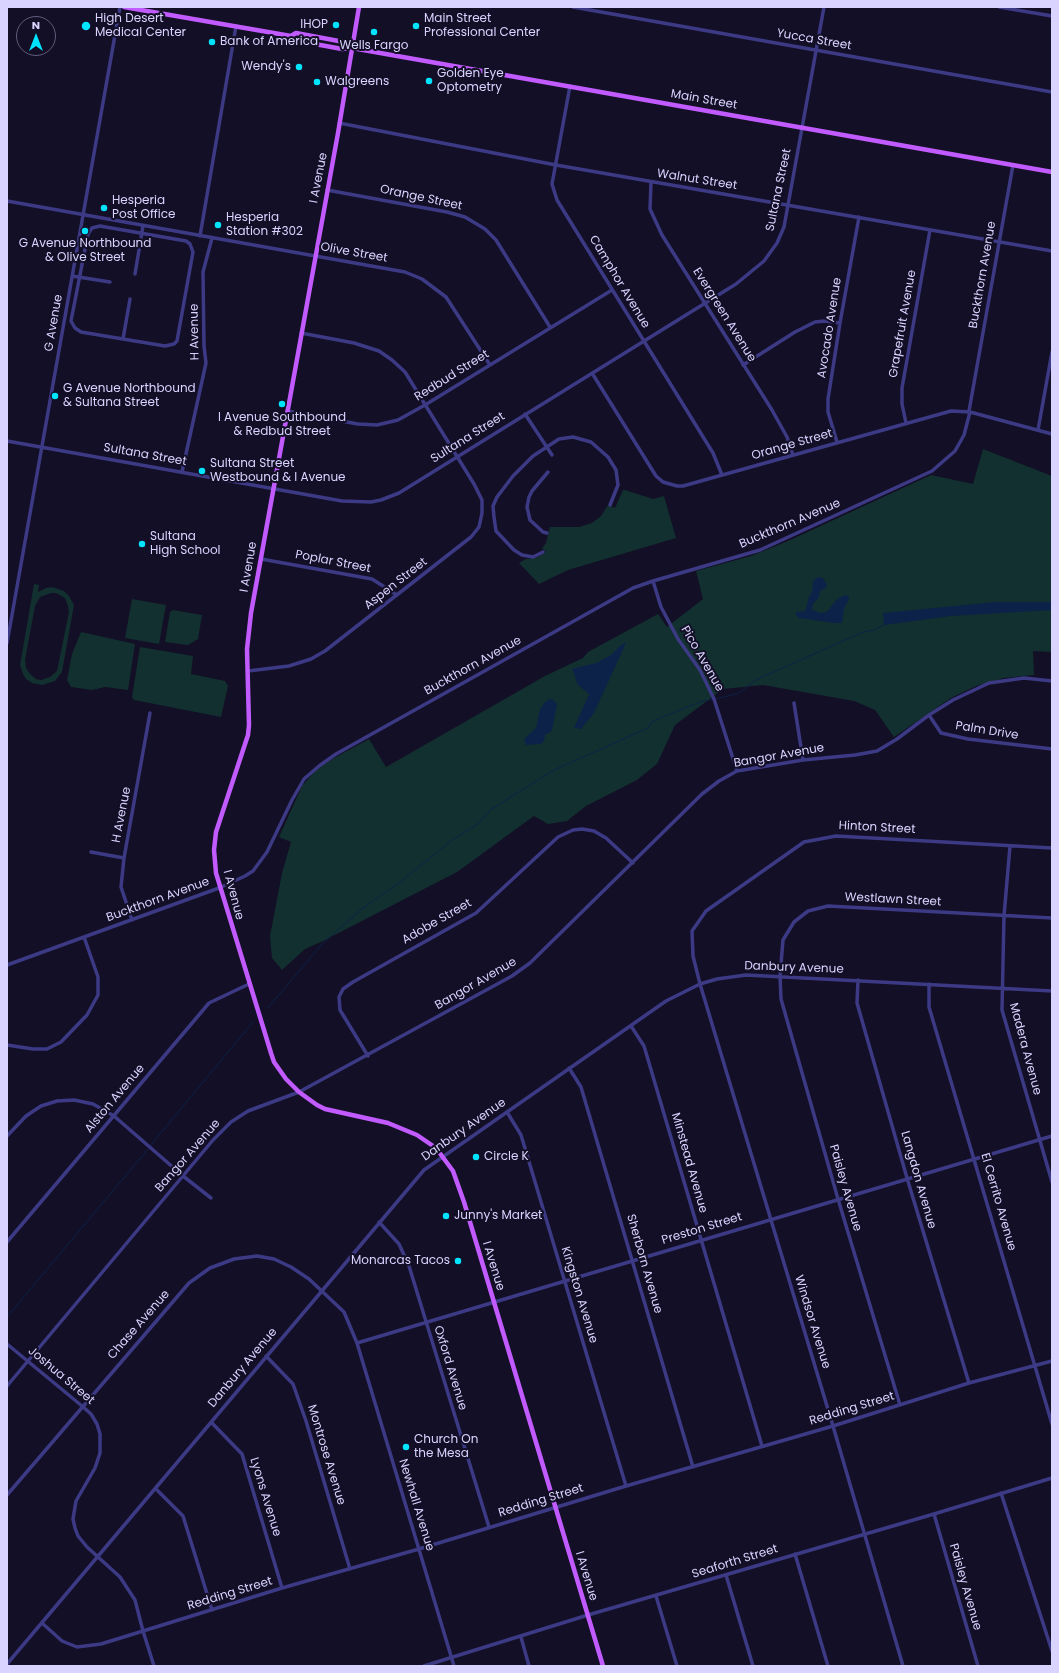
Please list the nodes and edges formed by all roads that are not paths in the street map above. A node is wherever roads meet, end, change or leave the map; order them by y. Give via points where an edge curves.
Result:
1 (120, 7) edge
2 (124, 7) edge
3 (359, 7) edge
4 (573, 7) edge
5 (824, 7) edge
6 (999, 7) edge
7 (1052, 16) edge
8 (236, 26) junction
9 (352, 48) junction
10 (816, 50) junction
11 (570, 86) junction
12 (1052, 92) edge
13 (339, 124) junction
14 (803, 127) junction
15 (556, 165) junction
16 (1013, 165) junction
17 (1052, 172) edge
18 (650, 182) junction
19 (327, 190) junction
20 (7, 201) edge
21 (788, 205) junction
22 (82, 215) junction
23 (859, 217) junction
24 (143, 226) junction
25 (930, 230) junction
26 (142, 234) junction
27 (200, 236) junction
28 (212, 238) junction
29 (999, 242) junction
30 (1052, 251) edge
31 (314, 256) junction
32 (134, 274) dead end
33 (72, 276) junction
34 (80, 278) junction
35 (110, 282) dead end
36 (612, 290) junction
37 (130, 299) dead end
38 (704, 304) junction
39 (840, 323) junction
40 (550, 327) junction
41 (301, 333) junction
42 (123, 339) junction
43 (643, 341) junction
44 (1052, 352) edge
45 (490, 365) junction
46 (743, 365) junction
47 (592, 373) junction
48 (426, 405) junction
49 (287, 411) junction
50 (970, 412) junction
51 (525, 414) junction
52 (906, 423) junction
53 (1038, 430) junction
54 (1052, 434) edge
55 (7, 441) edge
56 (837, 442) junction
57 (42, 447) junction
58 (547, 447) junction
59 (552, 455) dead end
60 (793, 455) junction
61 (458, 456) junction
62 (182, 472) junction
63 (548, 472) dead end
64 (722, 475) junction
65 (274, 488) junction
66 (610, 505) dead end
67 (547, 533) dead end
68 (543, 552) dead end
69 (261, 559) junction
70 (653, 581) junction
71 (397, 595) junction
72 (7, 643) edge
73 (248, 671) junction
74 (1052, 681) edge
75 (794, 703) dead end
76 (150, 713) dead end
77 (929, 715) junction
78 (1052, 749) edge
79 (803, 760) junction
80 (737, 771) junction
81 (1010, 846) junction
82 (1052, 848) edge
83 (92, 852) dead end
84 (124, 858) junction
85 (632, 863) junction
86 (219, 888) junction
87 (1004, 916) junction
88 (1052, 918) edge
89 (132, 920) junction
90 (84, 937) junction
91 (7, 965) edge
92 (780, 976) junction
93 (858, 980) junction
94 (249, 984) junction
95 (700, 984) junction
96 (928, 984) junction
97 (1001, 988) junction
98 (1052, 990) edge
99 (631, 1026) junction
100 (7, 1045) edge
101 (368, 1056) junction
102 (569, 1068) junction
103 (299, 1092) junction
104 (507, 1112) junction
105 (114, 1116) junction
106 (7, 1136) edge
107 (1052, 1136) edge
108 (1040, 1139) junction
109 (442, 1156) junction
110 (974, 1158) junction
111 (183, 1176) junction
112 (907, 1178) junction
113 (1052, 1182) edge
114 (211, 1198) dead end
115 (838, 1199) junction
116 (771, 1219) junction
117 (379, 1222) junction
118 (701, 1240) junction
119 (7, 1242) edge
120 (632, 1260) junction
121 (564, 1282) junction
122 (322, 1291) junction
123 (494, 1301) junction
124 (425, 1322) junction
125 (357, 1342) junction
126 (7, 1344) edge
127 (266, 1356) junction
128 (1052, 1361) edge
129 (27, 1362) junction
130 (1036, 1366) junction
131 (969, 1384) junction
132 (7, 1386) edge
133 (900, 1405) junction
134 (82, 1406) junction
135 (211, 1422) junction
136 (1052, 1424) edge
137 (833, 1426) junction
138 (762, 1446) junction
139 (693, 1467) junction
140 (1052, 1478) edge
141 (626, 1486) junction
142 (156, 1489) junction
143 (1001, 1493) junction
144 (7, 1496) edge
145 (556, 1508) junction
146 (934, 1514) junction
147 (489, 1527) junction
148 (864, 1535) junction
149 (419, 1549) junction
150 (795, 1554) junction
151 (97, 1555) junction
152 (350, 1569) junction
153 (726, 1575) junction
154 (282, 1588) junction
155 (656, 1596) junction
156 (212, 1610) junction
157 (588, 1615) junction
158 (42, 1623) junction
159 (142, 1631) junction
160 (521, 1637) junction
161 (1052, 1652) edge
162 (452, 1658) junction
163 (7, 1664) edge
164 (154, 1666) edge
165 (424, 1666) edge
166 (454, 1666) edge
167 (529, 1666) edge
168 (603, 1666) edge
169 (677, 1666) edge
170 (753, 1666) edge
171 (828, 1666) edge
172 (903, 1666) edge
173 (978, 1666) edge

1 - 22 street, G Avenue
2 - 8 main road, Main Street
3 - 9 main road, I Avenue
4 - 10 street, Yucca Street
5 - 10 street, Sultana Street
6 - 7 street
8 - 9 main road, Main Street via 344,42
8 - 27 street
9 - 11 main road, Main Street
9 - 13 main road, I Avenue
10 - 12 street, Yucca Street
10 - 14 street, Sultana Street
11 - 14 main road, Main Street
11 - 15 street, Camphor Avenue
13 - 15 street, Walnut Street
13 - 19 main road, I Avenue
14 - 16 main road, Main Street
14 - 21 street, Sultana Street
15 - 18 street, Walnut Street
15 - 36 street, Camphor Avenue via 552,184 557,200
16 - 17 main road, Main Street
16 - 29 street, Buckthorn Avenue
18 - 21 street, Walnut Street
18 - 38 street, Evergreen Avenue via 650,209
19 - 31 main road, I Avenue
19 - 40 street, Orange Street via 446,212 465,217 485,229 496,240
20 - 22 street, Olive Street
21 - 23 street, Walnut Street
21 - 38 street, Sultana Street via 781,235 764,261 740,281
22 - 24 street, Olive Street
22 - 33 street, G Avenue
23 - 25 street, Walnut Street
23 - 39 street, Avocado Avenue
24 - 26 street
24 - 27 street, Olive Street
25 - 29 street, Walnut Street
25 - 52 street, Grapefruit Avenue via 902,388
26 - 32 street
26 - 34 street via 100,226 92,228 88,234
26 - 42 street via 186,241 193,252 177,341 165,346
27 - 28 street, Olive Street
28 - 31 street, Olive Street
28 - 62 street, H Avenue via 203,272 206,363
29 - 30 street, Walnut Street
29 - 50 street, Buckthorn Avenue
31 - 41 main road, I Avenue
31 - 45 street, Olive Street via 405,272 422,279 446,297
33 - 34 street
33 - 57 street, G Avenue
34 - 35 street
34 - 42 street via 71,321 75,328 81,332
36 - 40 street, Redbud Street
36 - 43 street, Camphor Avenue
37 - 42 street
38 - 43 street, Sultana Street
38 - 46 street, Evergreen Avenue
39 - 46 street via 815,322
39 - 56 street, Avocado Avenue via 828,405
40 - 45 street, Redbud Street
41 - 48 street, Aspen Street via 354,343 379,351 405,372
41 - 49 main road, I Avenue
43 - 47 street, Sultana Street
43 - 64 street, Camphor Avenue via 713,453
44 - 53 street
45 - 48 street, Redbud Street
46 - 60 street, Evergreen Avenue via 776,417
47 - 51 street, Sultana Street
47 - 64 street, Orange Street via 656,476 663,482 683,486
48 - 49 street, Redbud Street via 398,420 376,425
48 - 61 street, Aspen Street
49 - 65 main road, I Avenue
50 - 52 street, Orange Street via 951,411
50 - 53 street, Orange Street
50 - 70 street, Buckthorn Avenue via 964,435 955,451 932,471 760,550
51 - 58 street
51 - 61 street, Sultana Street
52 - 56 street, Orange Street
53 - 54 street, Orange Street
55 - 57 street, Sultana Street
56 - 60 street, Orange Street
57 - 62 street, Sultana Street
57 - 72 street, G Avenue
58 - 59 street
58 - 66 street via 559,439 574,438 591,442 608,457 616,470 618,486
58 - 68 street via 533,456 513,476 493,506 496,531 514,550 533,557
60 - 64 street, Orange Street
61 - 65 street, Sultana Street via 399,493 376,501 342,501
61 - 71 street, Aspen Street via 482,500 480,527 471,537
62 - 65 street, Sultana Street
63 - 67 street via 532,491 527,507 530,520
65 - 69 main road, I Avenue
69 - 71 street, Poplar Street via 372,580
69 - 73 main road, I Avenue via 249,627
70 - 80 street, Pico Avenue via 661,607 678,639 700,670 714,699
70 - 86 street, Buckthorn Avenue via 625,592 321,764 304,779 260,862 245,876
71 - 73 street, Aspen Street via 343,639 311,659 275,669
73 - 86 main road, I Avenue via 248,735 214,842 214,865
74 - 77 street, Bangor Avenue via 1024,678 989,683
75 - 79 street
76 - 84 street, H Avenue
77 - 78 street, Palm Drive via 941,733 968,739
77 - 79 street, Bangor Avenue via 877,751
79 - 80 street, Bangor Avenue
80 - 85 street, Bangor Avenue via 702,794
81 - 82 street, Hinton Street
81 - 87 street, Madera Avenue
81 - 95 street, Hinton Street via 836,836 804,842 706,911 692,931 693,956
83 - 84 street
84 - 89 street, H Avenue via 121,887
85 - 101 street, Bangor Avenue via 530,963 512,976
85 - 101 street, Adobe Street via 606,838 594,831 582,828 573,830 558,837 476,913 343,989 339,997 340,1010
86 - 89 street, Buckthorn Avenue
86 - 94 main road, I Avenue
87 - 88 street, Westlawn Street
87 - 92 street, Westlawn Street via 834,906 815,909 794,922 783,940
87 - 97 street, Madera Avenue
89 - 90 street, Buckthorn Avenue
90 - 91 street, Buckthorn Avenue
90 - 100 street via 98,976 98,995 87,1015 61,1042 47,1048 33,1049
92 - 93 street, Danbury Avenue
92 - 95 street, Danbury Avenue via 736,976
92 - 115 street, Paisley Avenue via 781,999
93 - 96 street, Danbury Avenue
93 - 112 street, Langdon Avenue via 857,1003
94 - 103 main road, I Avenue via 274,1062
94 - 105 street, Alston Avenue via 209,1003
95 - 99 street, Danbury Avenue via 666,1001
95 - 116 street, Windsor Avenue
96 - 97 street, Danbury Avenue
96 - 110 street, El Cerrito Avenue via 930,1007
97 - 98 street, Danbury Avenue
97 - 108 street, Madera Avenue via 1002,1010
99 - 102 street, Danbury Avenue
99 - 118 street, Minstead Avenue via 644,1046
101 - 103 street, Bangor Avenue
102 - 104 street, Danbury Avenue
102 - 120 street, Sherborn Avenue via 581,1087
103 - 109 main road, I Avenue via 317,1105 334,1112 388,1123 409,1131 427,1141
103 - 111 street, Bangor Avenue via 248,1111 231,1122
104 - 109 street, Danbury Avenue
104 - 121 street, Kingston Avenue via 521,1135
105 - 106 street via 93,1104 74,1100 57,1101 41,1106 26,1116
105 - 111 street
105 - 119 street, Alston Avenue
107 - 108 street, Preston Street
108 - 110 street, Preston Street
108 - 113 street, Madera Avenue
109 - 117 street, Danbury Avenue via 424,1170
109 - 123 main road, I Avenue via 458,1182
110 - 112 street, Preston Street
110 - 130 street, El Cerrito Avenue
111 - 114 street
111 - 129 street, Bangor Avenue
112 - 115 street, Preston Street
112 - 131 street, Langdon Avenue
115 - 116 street, Preston Street
115 - 133 street, Paisley Avenue
116 - 118 street, Preston Street
116 - 137 street, Windsor Avenue
117 - 122 street, Danbury Avenue
117 - 124 street, Oxford Avenue via 399,1244 409,1266
118 - 120 street, Preston Street
118 - 138 street, Minstead Avenue
120 - 121 street, Preston Street
120 - 139 street, Sherborn Avenue
121 - 123 street, Preston Street
121 - 141 street, Kingston Avenue
122 - 125 street, Newhall Avenue via 344,1312
122 - 127 street, Danbury Avenue
122 - 134 street, Chase Avenue via 292,1267 274,1259 257,1256 234,1259 210,1268 188,1283
123 - 124 street, Preston Street
123 - 145 main road, I Avenue
124 - 125 street, Preston Street
124 - 147 street, Oxford Avenue
125 - 149 street, Newhall Avenue
126 - 129 street, Joshua Street
127 - 135 street, Danbury Avenue
127 - 152 street, Montrose Avenue via 293,1384
128 - 130 street, Redding Street
129 - 132 street, Bangor Avenue
129 - 134 street, Joshua Street
130 - 131 street, Redding Street
130 - 136 street, El Cerrito Avenue
131 - 133 street, Redding Street
133 - 137 street, Redding Street
134 - 144 street, Chase Avenue
134 - 151 street, Joshua Street via 97,1424 101,1444 96,1468 76,1501 73,1519 78,1536
135 - 142 street, Danbury Avenue
135 - 154 street, Lyons Avenue via 242,1454
137 - 138 street, Redding Street
137 - 148 street, Windsor Avenue
138 - 139 street, Redding Street
139 - 141 street, Redding Street
140 - 143 street, Seaforth Street
141 - 145 street, Redding Street
142 - 151 street, Danbury Avenue
142 - 156 street via 183,1516
143 - 146 street, Seaforth Street
143 - 161 street
145 - 147 street, Redding Street
145 - 157 main road, I Avenue
146 - 148 street, Seaforth Street
146 - 173 street, Paisley Avenue
147 - 149 street, Redding Street
148 - 150 street, Seaforth Street
148 - 172 street, Windsor Avenue
149 - 152 street, Redding Street
149 - 162 street, Newhall Avenue
150 - 153 street, Seaforth Street
150 - 171 street
151 - 158 street, Danbury Avenue
151 - 159 street, Joshua Street via 120,1577 135,1600
152 - 154 street, Redding Street
153 - 155 street, Seaforth Street
153 - 170 street
154 - 156 street, Redding Street
155 - 157 street, Seaforth Street
155 - 169 street
156 - 159 street, Redding Street
157 - 160 street, Seaforth Street
157 - 168 main road, I Avenue
158 - 159 street, Redding Street via 62,1640 78,1647 101,1644
158 - 163 street, Danbury Avenue
159 - 164 street, Joshua Street
160 - 162 street, Seaforth Street
160 - 167 street
162 - 165 street, Seaforth Street
162 - 166 street, Newhall Avenue

